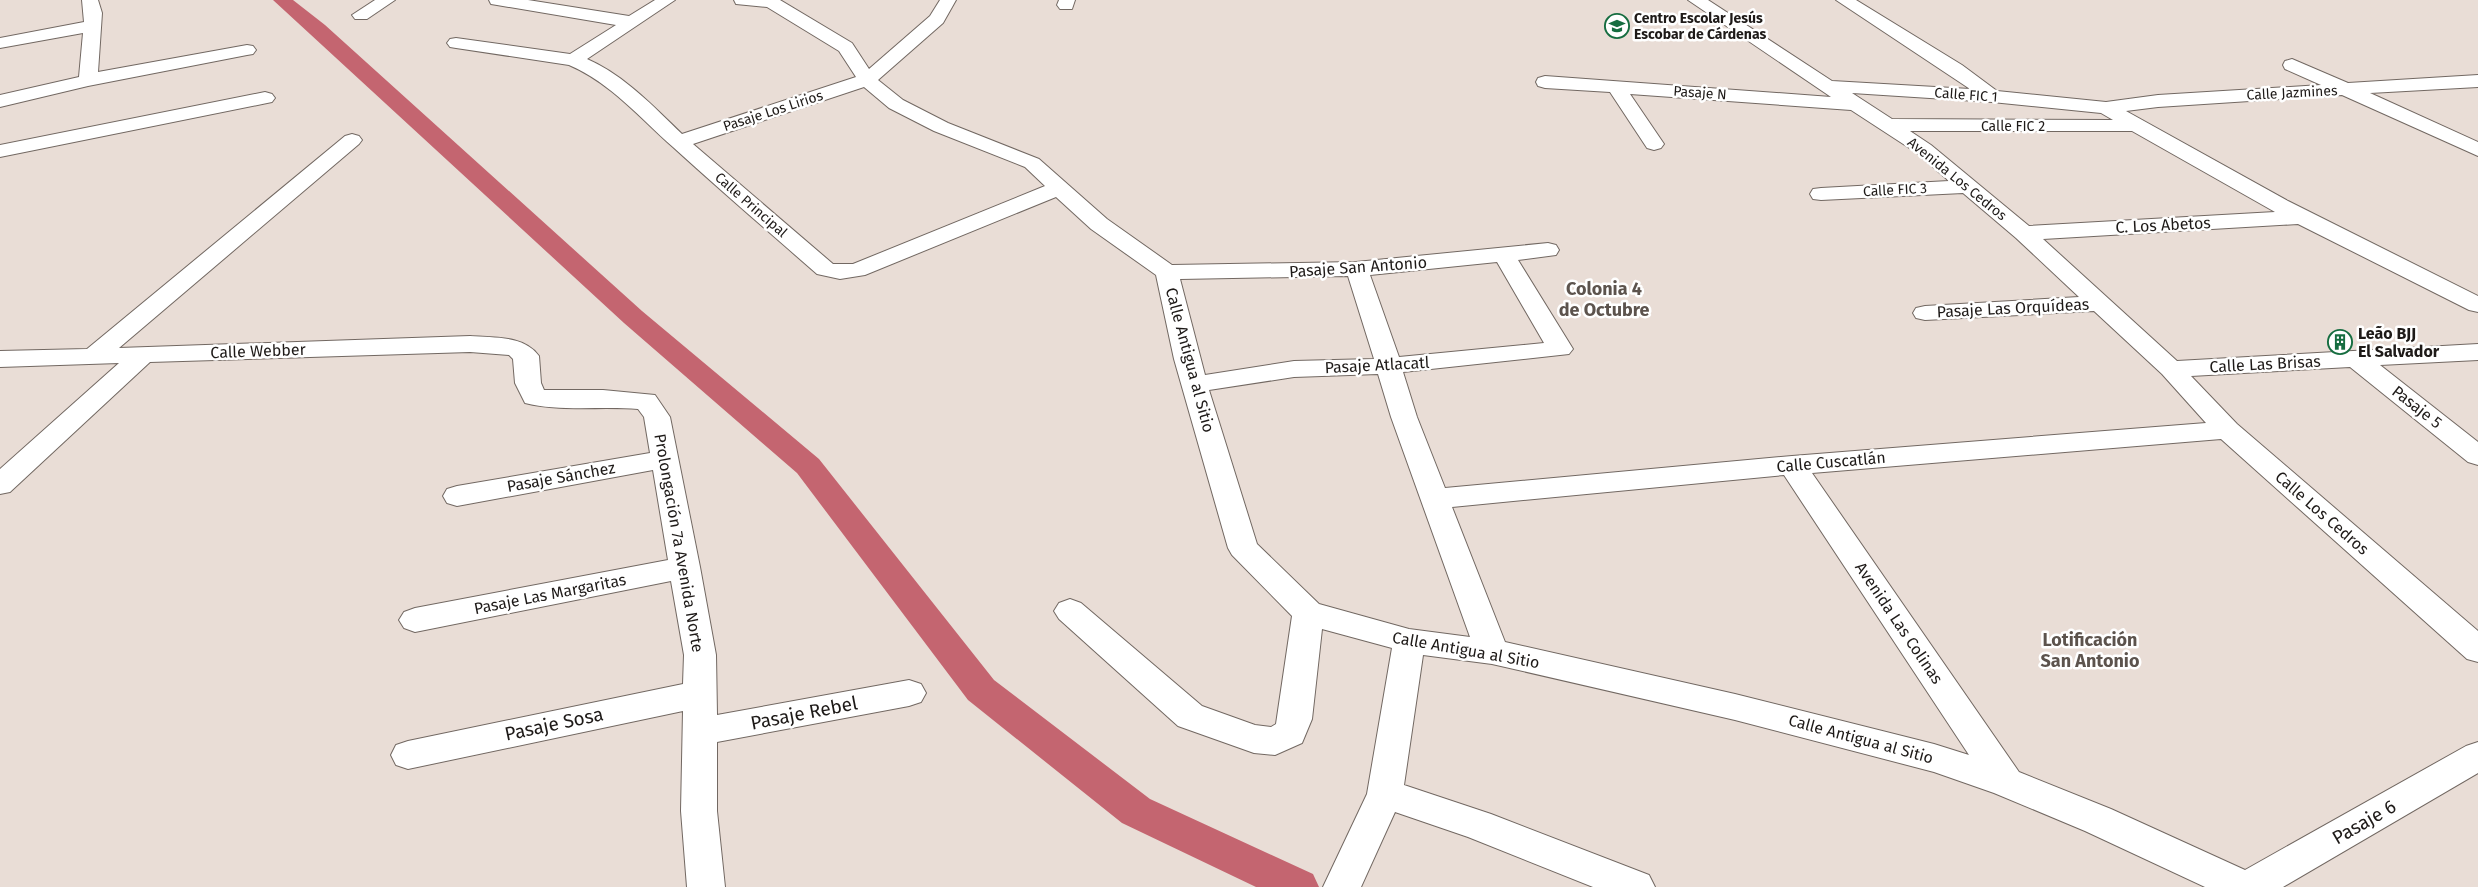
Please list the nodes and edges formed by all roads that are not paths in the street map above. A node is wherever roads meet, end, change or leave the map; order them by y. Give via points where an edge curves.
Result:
1 (90, 0) edge
2 (387, 0) edge
3 (497, 0) edge
4 (667, 0) edge
5 (742, 0) edge
6 (948, 0) edge
7 (1696, 0) edge
8 (1844, 0) edge
9 (773, 1) edge
10 (361, 15) dead end
11 (632, 22) junction
12 (92, 26) junction
13 (0, 43) edge
14 (456, 43) dead end
15 (246, 50) dead end
16 (573, 60) junction
17 (2292, 65) dead end
18 (88, 80) junction
19 (868, 80) junction
20 (2478, 81) edge
21 (1545, 82) dead end
22 (1826, 86) junction
23 (1616, 87) junction
24 (2344, 90) junction
25 (1992, 96) junction
26 (265, 98) dead end
27 (0, 101) edge
28 (1854, 104) junction
29 (2106, 108) junction
30 (1889, 125) junction
31 (2137, 126) junction
32 (352, 140) dead end
33 (679, 142) junction
34 (1654, 144) dead end
35 (0, 150) edge
36 (2478, 150) edge
37 (1968, 186) junction
38 (1059, 188) junction
39 (1821, 194) dead end
40 (2302, 217) junction
41 (2024, 233) junction
42 (1548, 250) dead end
43 (1504, 255) junction
44 (1356, 269) junction
45 (1167, 272) junction
46 (2100, 303) junction
47 (2478, 305) edge
48 (1926, 313) dead end
49 (516, 348) joint
50 (2478, 352) edge
51 (144, 354) junction
52 (94, 356) junction
53 (0, 359) edge
54 (2356, 359) junction
55 (1388, 366) junction
56 (2172, 369) junction
57 (1195, 384) junction
58 (2227, 430) junction
59 (2478, 456) edge
60 (665, 459) junction
61 (1792, 465) junction
62 (0, 485) edge
63 (457, 496) dead end
64 (1435, 499) junction
65 (685, 567) junction
66 (1070, 611) dead end
67 (1308, 613) junction
68 (416, 620) dead end
69 (1409, 641) junction
70 (2478, 650) edge
71 (1492, 652) junction
72 (909, 693) dead end
73 (699, 694) junction
74 (699, 732) junction
75 (408, 754) dead end
76 (2478, 756) edge
77 (2006, 782) junction
78 (1385, 794) junction
79 (706, 887) edge
80 (1342, 887) edge
81 (1636, 887) edge
82 (2244, 887) edge
83 (2249, 887) edge

1 - 12 street
2 - 10 street
3 - 11 street
4 - 11 street
5 - 9 street
6 - 19 street via 936,19
7 - 22 street, Avenida Los Cedros
8 - 25 street
9 - 19 street, Calle Antigua al Sitio via 846,47
11 - 16 street
12 - 13 street
12 - 18 street
14 - 16 street, Calle Principal
15 - 18 street
16 - 33 street, Calle Principal via 592,68 634,98
17 - 24 street
18 - 27 street
19 - 33 street, Pasaje Los Lirios
19 - 38 street, Calle Antigua al Sitio via 903,108 941,127 1032,163
20 - 24 street, Calle Jazmines
21 - 23 street, Pasaje N
22 - 25 street, Calle FIC 1
22 - 28 street, Avenida Los Cedros
23 - 28 street, Pasaje N
23 - 34 street
24 - 29 street, Calle Jazmines via 2158,101
24 - 36 street
25 - 29 street, Calle FIC 1
26 - 35 street
28 - 30 street, Avenida Los Cedros
29 - 31 street
30 - 31 street, Calle FIC 2
30 - 37 street, Avenida Los Cedros
31 - 40 street
32 - 52 street
33 - 38 street, Calle Principal via 824,269 840,272 857,270
37 - 39 street, Calle FIC 3
37 - 41 street, Avenida Los Cedros
38 - 45 street, Calle Antigua al Sitio via 1099,224
40 - 41 street, C. Los Abetos
40 - 47 street
41 - 46 street, Avenida Los Cedros
42 - 43 street, Pasaje San Antonio
43 - 44 street, Pasaje San Antonio
43 - 55 street, Pasaje Atlacatl via 1560,349
44 - 45 street, Pasaje San Antonio
44 - 55 street
45 - 57 street, Calle Antigua al Sitio
46 - 48 street, Pasaje Las Orquídeas
46 - 56 street, Avenida Los Cedros
49 - 51 street, Calle Webber via 470,344
49 - 60 street, Prolongación 7a Avenida Norte via 526,356 528,383 534,397 646,401 657,417
50 - 54 street, Calle Las Brisas
51 - 52 street, Calle Webber
51 - 62 street
52 - 53 street, Calle Webber
54 - 56 street, Calle Las Brisas
54 - 59 street, Pasaje 5
55 - 57 street, Pasaje Atlacatl via 1294,369
55 - 64 street
56 - 58 street, Calle Los Cedros
57 - 67 street, Calle Antigua al Sitio via 1243,548
58 - 61 street, Calle Cuscatlán
58 - 70 street, Calle Los Cedros
60 - 63 street, Pasaje Sánchez
60 - 65 street, Prolongación 7a Avenida Norte
61 - 64 street, Calle Cuscatlán
61 - 77 street, Avenida Las Colinas
64 - 71 street
65 - 68 street, Pasaje Las Margaritas
65 - 73 street, Prolongación 7a Avenida Norte via 700,655
66 - 67 street via 1190,716 1254,739 1275,741 1290,733 1295,719
67 - 69 street, Calle Antigua al Sitio
69 - 71 street, Calle Antigua al Sitio
69 - 78 street
71 - 77 street, Calle Antigua al Sitio via 1744,709 1934,758
72 - 74 street, Pasaje Rebel
73 - 74 street, Prolongación 7a Avenida Norte
73 - 75 street, Pasaje Sosa
74 - 79 street, Prolongación 7a Avenida Norte via 699,811
76 - 83 street, Pasaje 6
77 - 82 street, Calle Antigua al Sitio
78 - 80 street
78 - 81 street via 1478,825

